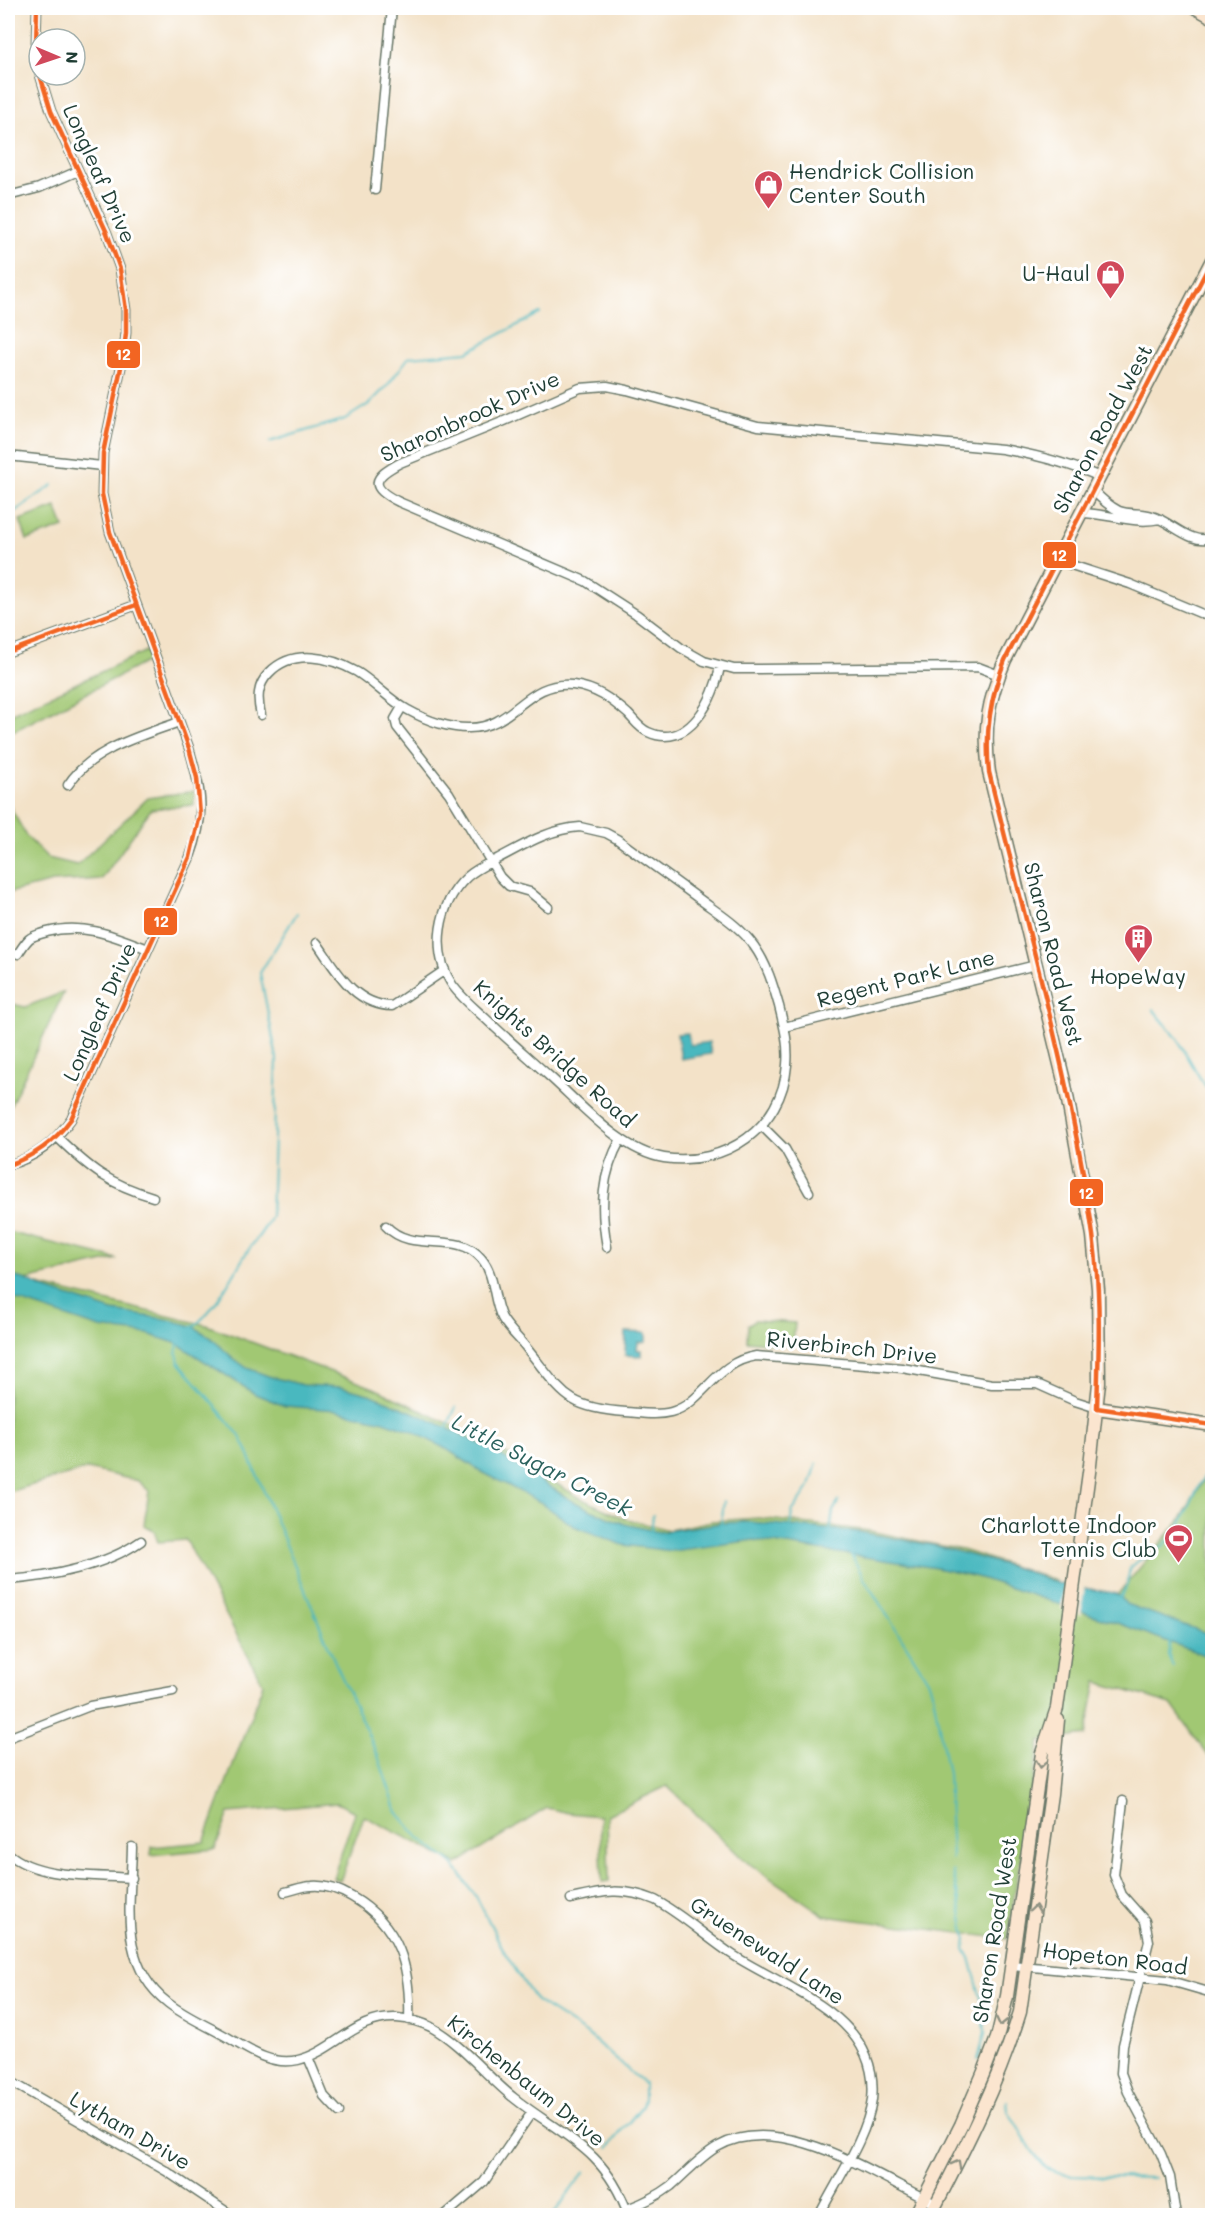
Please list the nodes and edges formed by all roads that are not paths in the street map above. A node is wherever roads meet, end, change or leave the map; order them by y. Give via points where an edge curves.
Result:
1 (37, 8) edge
2 (392, 8) edge
3 (1196, 8) edge
4 (1212, 17) edge
5 (36, 27) edge
6 (44, 87) edge
7 (78, 171) junction
8 (375, 190) dead end
9 (8, 196) edge
10 (1212, 260) edge
11 (8, 456) edge
12 (102, 466) junction
13 (1100, 477) junction
14 (1094, 490) junction
15 (1082, 513) junction
16 (1119, 514) junction
17 (1212, 537) edge
18 (1056, 560) junction
19 (136, 605) junction
20 (1212, 618) edge
21 (8, 652) edge
22 (720, 666) junction
23 (999, 675) junction
24 (402, 707) junction
25 (261, 715) dead end
26 (179, 722) junction
27 (68, 785) dead end
28 (491, 862) junction
29 (548, 907) dead end
30 (317, 943) dead end
31 (148, 950) junction
32 (18, 954) dead end
33 (1036, 965) junction
34 (445, 970) junction
35 (784, 1027) junction
36 (762, 1126) junction
37 (57, 1137) junction
38 (621, 1139) junction
39 (8, 1165) edge
40 (809, 1192) dead end
41 (153, 1197) dead end
42 (386, 1226) dead end
43 (607, 1247) dead end
44 (1097, 1408) junction
45 (1212, 1425) edge
46 (141, 1541) dead end
47 (8, 1580) edge
48 (173, 1691) dead end
49 (1057, 1708) junction
50 (8, 1738) edge
51 (1123, 1801) dead end
52 (132, 1847) dead end
53 (8, 1853) edge
54 (132, 1878) junction
55 (285, 1892) dead end
56 (571, 1899) dead end
57 (1012, 1965) junction
58 (1026, 1967) junction
59 (1141, 1977) junction
60 (1212, 1993) edge
61 (409, 2020) junction
62 (308, 2057) junction
63 (8, 2080) edge
64 (339, 2112) dead end
65 (532, 2112) junction
66 (848, 2160) junction
67 (924, 2199) junction
68 (933, 2210) edge
69 (628, 2212) edge
70 (233, 2216) edge
71 (444, 2216) edge
72 (819, 2216) edge
73 (915, 2216) edge
74 (1176, 2216) edge

1 - 5 street
2 - 8 street
3 - 4 main road
6 - 7 street, Longleaf Drive
7 - 9 street
7 - 12 street, Longleaf Drive via 113,246 126,310 123,358
10 - 13 main road, Sharon Road West
11 - 12 street
12 - 19 street, Longleaf Drive via 105,510
13 - 14 main road, Sharon Road West
13 - 22 street, Sharonbrook Drive via 1050,458 1002,449 758,426 607,386 580,388 381,474 378,485 382,494 585,581 688,653
14 - 15 main road, Sharon Road West
14 - 16 street
15 - 16 street
15 - 18 main road, Sharon Road West
16 - 17 street via 1150,515 1191,537
18 - 20 street via 1130,584
18 - 23 main road, Sharon Road West
19 - 21 street
19 - 26 street, Longleaf Drive
22 - 23 street, Sharonbrook Drive via 978,667
22 - 24 street via 714,692 702,714 685,730 671,735 646,731 596,690 569,685 540,690 495,723 476,728 456,728
23 - 33 main road, Sharon Road West via 988,708 988,772
24 - 25 street via 357,672 332,661 306,657 279,665 262,681 258,700
24 - 28 street via 395,719 397,727 437,776
26 - 27 street via 104,754 79,770
26 - 31 street, Longleaf Drive via 201,790 200,822 190,857
28 - 29 street via 509,886 530,892
28 - 34 street, Knights Bridge Road via 464,880 445,910 440,934
28 - 35 street, Knights Bridge Road via 566,828 593,829 617,839 745,935 770,977
30 - 34 street via 356,994 382,1006 392,1006
31 - 32 street via 108,933 74,928 36,936
31 - 37 street, Longleaf Drive via 71,1119
33 - 35 street, Regent Park Lane
33 - 44 main road, Sharon Road West via 1065,1085 1093,1236 1100,1329
34 - 38 street, Knights Bridge Road via 463,998
35 - 36 street, Knights Bridge Road via 788,1050 784,1082
36 - 38 street, Knights Bridge Road via 736,1146 696,1159 657,1157
36 - 40 street via 785,1149
37 - 39 street, Longleaf Drive via 34,1155
37 - 41 street via 111,1182
38 - 43 street via 603,1189
42 - 44 street, Riverbirch Drive via 405,1240 458,1244 474,1252 487,1266 497,1305 507,1324 556,1386 579,1404 595,1409 671,1412 688,1403 738,1360 756,1356 902,1368 992,1384 1037,1384
44 - 45 main road
44 - 49 main road, Sharon Road West
46 - 47 street via 123,1554 66,1571
48 - 50 street via 90,1706
49 -> 57 main road, Sharon Road West via 1042,1753
58 -> 49 main road, Sharon Road West via 1053,1772
51 - 59 street via 1114,1875 1122,1895 1142,1917 1148,1931 1148,1952
52 - 54 street, Kirchenbaum Drive
53 - 54 street via 23,1864 44,1870
54 - 62 street, Kirchenbaum Drive via 132,1950 155,1991 174,2007 258,2056 284,2061
55 - 61 street via 314,1885 329,1887 360,1901 384,1923 405,1963 410,1988
56 - 66 street, Gruenewald Lane via 618,1890 655,1900 732,1954 839,2018 861,2045 872,2083 866,2125
57 - 58 street, Hopeton Road
57 -> 67 main road, Sharon Road West via 997,2038 961,2125
58 - 59 street, Hopeton Road
68 -> 58 main road, Sharon Road West via 966,2146 1010,2044 1020,2013
59 - 60 street, Hopeton Road via 1189,1984
59 - 74 street via 1123,2045 1121,2073 1170,2177
61 - 62 street, Kirchenbaum Drive via 369,2022
61 - 65 street, Kirchenbaum Drive via 444,2035
62 - 64 street via 324,2096
63 - 70 street, Lytham Drive via 166,2171
65 - 69 street, Kirchenbaum Drive via 593,2157 614,2184
65 - 71 street via 484,2182
66 - 67 street
66 - 69 street via 781,2136 737,2138 712,2151 664,2191
66 - 72 street, Gruenewald Lane
67 - 68 street
67 - 73 main road, Sharon Road West

